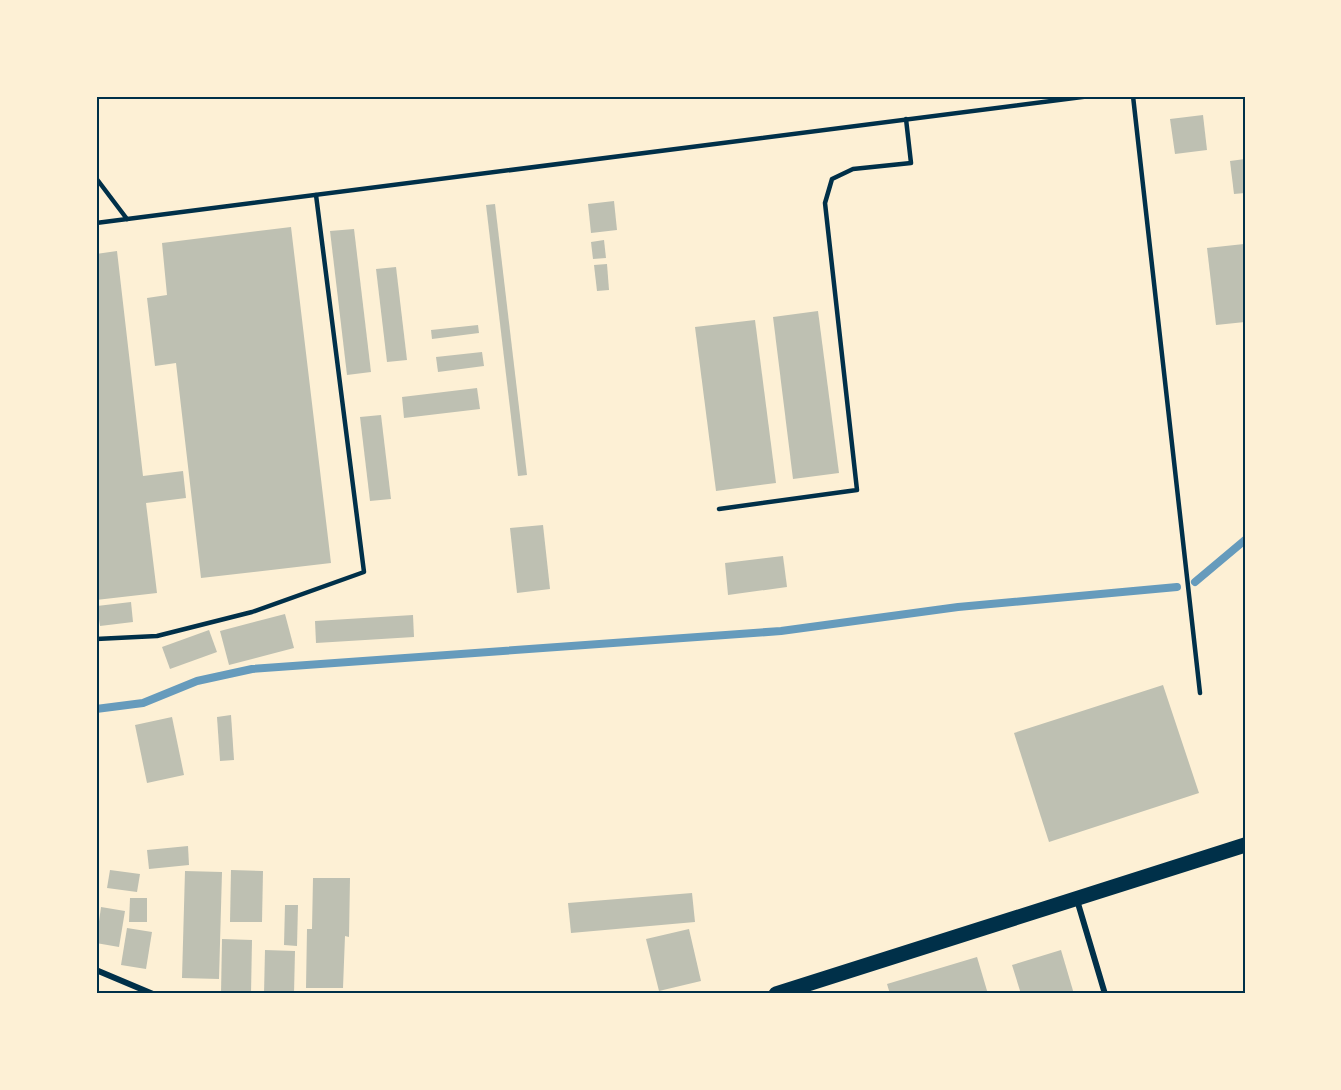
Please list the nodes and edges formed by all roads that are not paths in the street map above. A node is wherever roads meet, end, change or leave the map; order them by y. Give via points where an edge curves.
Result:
1 (1090, 96) edge
2 (1133, 96) edge
3 (906, 119) junction
4 (96, 178) edge
5 (316, 195) junction
6 (127, 219) junction
7 (96, 223) edge
8 (718, 509) dead end
9 (96, 639) edge
10 (1200, 693) dead end
11 (1245, 845) edge
12 (1077, 898) junction
13 (96, 970) edge
14 (153, 994) edge
15 (776, 994) edge
16 (1105, 994) edge

1 - 3 lane
2 - 10 lane
3 - 5 lane
3 - 8 lane via 910,163 852,169 832,179 825,203 857,490
4 - 6 lane
5 - 6 lane
5 - 9 lane via 364,572 252,612 157,636
6 - 7 lane
11 - 12 main road
12 - 15 main road
12 - 16 street
13 - 14 street

